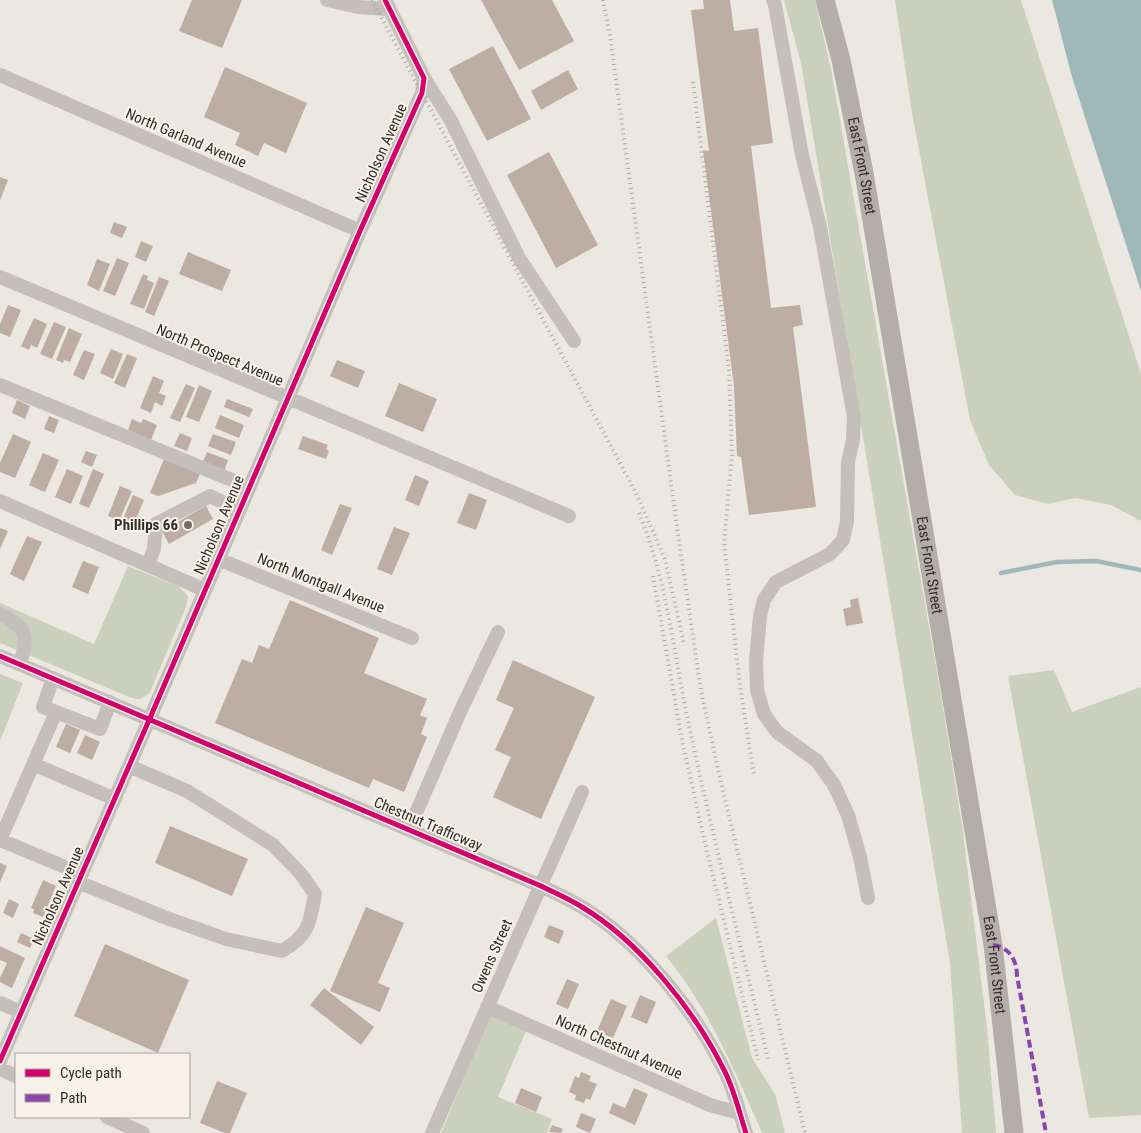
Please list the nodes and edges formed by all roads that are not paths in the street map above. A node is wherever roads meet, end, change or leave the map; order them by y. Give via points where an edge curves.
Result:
1 (327, 0) edge
2 (773, 0) edge
3 (824, 0) edge
4 (387, 5) edge
5 (0, 74) edge
6 (424, 78) junction
7 (360, 231) junction
8 (0, 278) edge
9 (574, 341) dead end
10 (0, 386) edge
11 (288, 397) junction
12 (249, 487) junction
13 (0, 501) edge
14 (239, 510) junction
15 (569, 516) dead end
16 (218, 559) junction
17 (148, 565) junction
18 (205, 590) junction
19 (0, 614) edge
20 (498, 632) dead end
21 (412, 638) dead end
22 (0, 656) edge
23 (20, 664) junction
24 (53, 678) junction
25 (110, 702) junction
26 (56, 712) junction
27 (150, 718) junction
28 (33, 764) junction
29 (129, 766) junction
30 (582, 792) dead end
31 (115, 799) junction
32 (409, 829) junction
33 (0, 840) edge
34 (80, 878) junction
35 (542, 886) junction
36 (868, 898) dead end
37 (0, 1003) edge
38 (487, 1007) junction
39 (21, 1012) junction
40 (0, 1061) edge
41 (0, 1069) edge
42 (15, 1076) edge
43 (739, 1113) junction
44 (109, 1118) edge
45 (143, 1133) edge
46 (432, 1133) edge
47 (746, 1133) edge
48 (1014, 1133) edge

1 - 4 street via 358,7
2 - 36 street via 802,155 820,226 854,417 848,462 845,533 830,554 776,582 764,600 756,661 757,690 764,714 777,732 817,761 834,785 848,815
3 - 48 main road, East Front Street via 841,60 864,173 993,944
4 - 6 street
5 - 7 street, North Garland Avenue
6 - 7 street, Nicholson Avenue via 422,93
6 - 9 street via 450,119 519,258
7 - 11 street, Nicholson Avenue
8 - 11 street, North Prospect Avenue
10 - 12 street
11 - 12 street, Nicholson Avenue
11 - 15 street, North Prospect Avenue
12 - 14 street, Nicholson Avenue
13 - 17 street
14 - 16 street, Nicholson Avenue
14 - 17 street via 210,496 156,524 154,549
16 - 18 street, Nicholson Avenue
16 - 21 street, North Montgall Avenue
17 - 18 street
18 - 27 street, Nicholson Avenue
19 - 23 street via 15,622 25,634 26,645
20 - 32 street
22 - 23 street, Chestnut Trafficway
23 - 24 street, Chestnut Trafficway
24 - 25 street, Chestnut Trafficway
24 - 26 street via 42,707
25 - 26 street via 100,729
25 - 27 street, Chestnut Trafficway
26 - 28 street
27 - 29 street, Nicholson Avenue
27 - 32 street, Chestnut Trafficway
28 - 31 street
28 - 33 street
29 - 31 street, Nicholson Avenue
29 - 34 street via 187,791 273,845 315,894 310,924 295,944 282,951 226,939 164,917
30 - 35 street, Owens Street
31 - 34 street, Nicholson Avenue
32 - 35 street, Chestnut Trafficway
33 - 34 street
34 - 39 street, Nicholson Avenue
35 - 38 street, Owens Street
35 - 43 street, Chestnut Trafficway via 583,908 648,961 703,1031 724,1070
37 - 39 street
38 - 43 street, North Chestnut Avenue via 710,1105
38 - 46 street, Owens Street
39 - 40 street, Nicholson Avenue
41 - 42 street
43 - 47 street, Chestnut Trafficway
44 - 45 street

